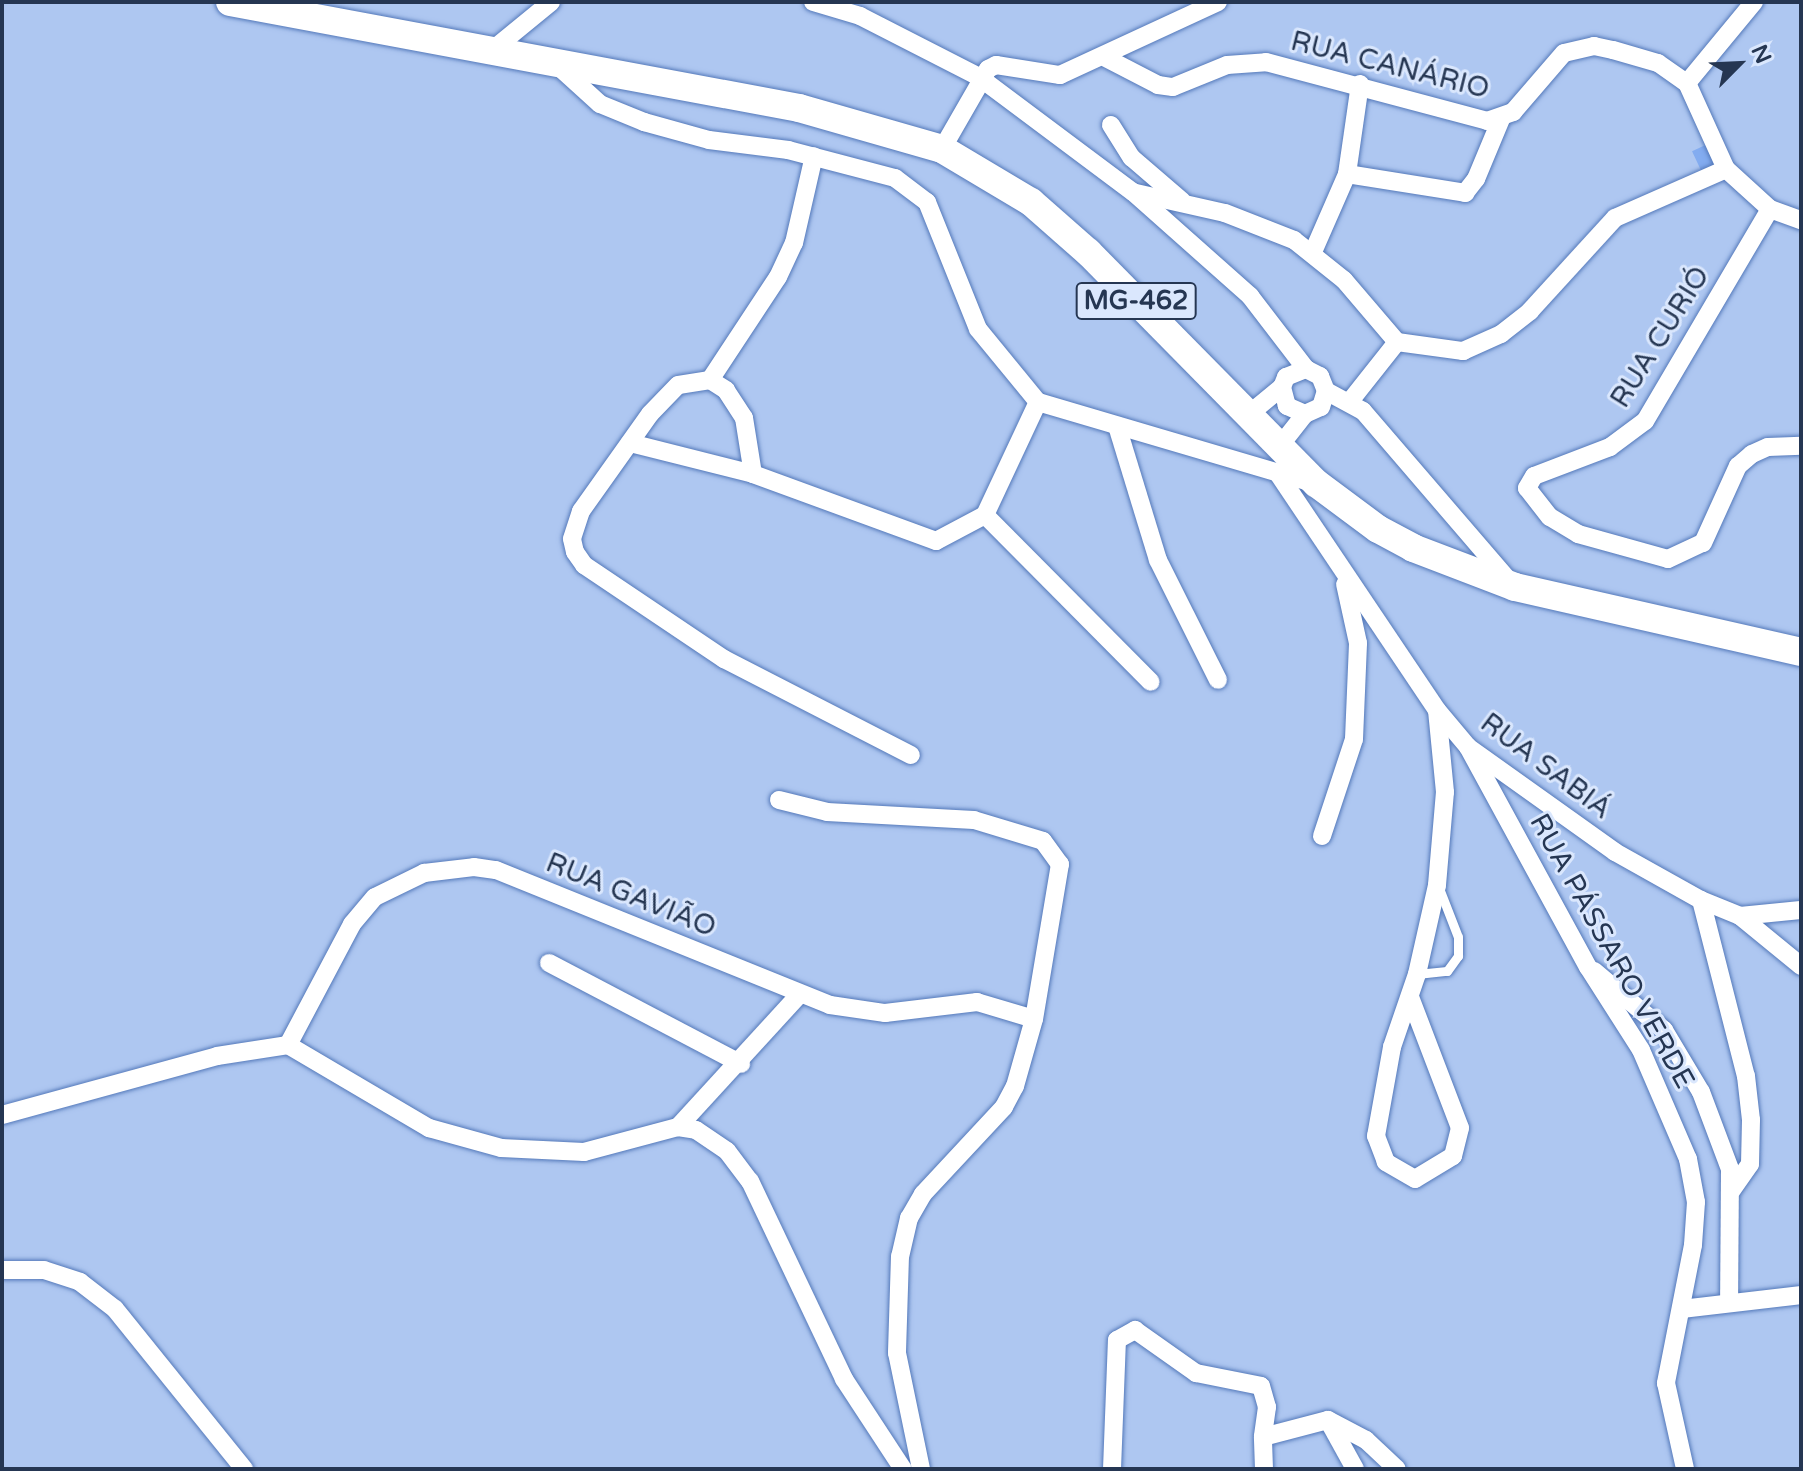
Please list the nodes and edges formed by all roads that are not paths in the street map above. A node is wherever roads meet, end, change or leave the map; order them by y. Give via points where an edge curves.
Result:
1 (230, 2) edge
2 (551, 2) edge
3 (813, 2) edge
4 (1218, 2) edge
5 (1754, 2) edge
6 (490, 52) junction
7 (1104, 57) junction
8 (556, 64) junction
9 (979, 77) junction
10 (1687, 83) junction
11 (1360, 84) junction
12 (1501, 119) junction
13 (1111, 125) dead end
14 (942, 149) junction
15 (814, 156) junction
16 (1726, 169) junction
17 (1347, 174) junction
18 (1133, 192) junction
19 (1185, 203) junction
20 (1770, 209) junction
21 (1801, 220) edge
22 (1313, 252) junction
23 (1397, 342) junction
24 (1306, 369) junction
25 (710, 380) junction
26 (1282, 387) junction
27 (1326, 391) junction
28 (1351, 400) junction
29 (1038, 402) junction
30 (1305, 414) junction
31 (1248, 415) junction
32 (1117, 426) junction
33 (630, 443) junction
34 (1801, 446) edge
35 (1279, 461) junction
36 (753, 474) junction
37 (985, 515) junction
38 (1340, 566) junction
39 (1515, 587) junction
40 (1801, 636) edge
41 (1767, 644) junction
42 (1801, 652) edge
43 (1218, 680) dead end
44 (1151, 682) dead end
45 (1437, 710) junction
46 (1468, 747) junction
47 (911, 755) dead end
48 (779, 800) dead end
49 (1322, 836) dead end
50 (1437, 885) junction
51 (1701, 900) junction
52 (1801, 910) edge
53 (1740, 916) junction
54 (549, 963) dead end
55 (1801, 966) edge
56 (1588, 967) junction
57 (1417, 974) junction
58 (799, 995) junction
59 (1410, 997) junction
60 (1034, 1019) junction
61 (288, 1045) junction
62 (741, 1064) junction
63 (2, 1115) edge
64 (678, 1127) junction
65 (1732, 1190) junction
66 (2, 1270) edge
67 (1801, 1295) edge
68 (1729, 1303) junction
69 (1682, 1309) junction
70 (1328, 1420) junction
71 (1263, 1437) junction
72 (1680, 1464) edge
73 (244, 1469) edge
74 (903, 1469) edge
75 (921, 1469) edge
76 (1112, 1469) edge
77 (1264, 1469) edge
78 (1355, 1469) edge
79 (1397, 1469) edge

1 - 6 main road, MG-462 via 428,35
2 - 6 street
3 - 9 street via 860,16
4 - 7 street
5 - 10 street
6 - 8 main road, MG-462
7 - 9 street via 1060,75 996,65
7 - 11 street, RUA CANÁRIO via 1158,85 1173,87 1247,62
8 - 14 main road, MG-462 via 799,108
8 - 15 street via 600,104 644,122 709,140
9 - 14 street
9 - 18 street
10 - 12 street, RUA CANÁRIO via 1658,63 1613,50 1574,48 1553,62 1524,101
10 - 16 street
11 - 12 street, RUA CANÁRIO via 1473,120
11 - 17 street
12 - 17 street via 1465,193
13 - 19 street via 1132,158
14 - 31 main road, MG-462 via 1031,202 1088,252
15 - 25 street via 794,243 778,277
15 - 29 street via 895,178 927,202 978,329
16 - 20 street
16 - 23 street via 1615,218 1530,311 1481,345 1440,351
17 - 22 street
18 - 19 street
18 - 24 street via 1250,296
19 - 22 street via 1266,227
20 - 21 street
20 - 34 street, RUA CURIÓ via 1645,421 1610,447 1527,483 1536,503 1578,534 1668,559 1703,543 1738,466 1752,454 1768,447
22 - 23 street
23 - 28 street
24 - 26 street via 1286,377
24 - 27 street via 1320,376
25 - 33 street via 668,392
25 - 36 street via 726,390 744,418
26 - 30 street via 1287,406
26 - 31 street
27 - 28 street
27 - 30 street via 1321,407
28 - 39 street
29 - 32 street
29 - 37 street
30 - 35 street
31 - 35 main road, MG-462
32 - 35 street
32 - 43 street via 1158,560
33 - 36 street
33 - 47 street via 575,525 575,552 584,565 724,659
35 - 38 street, RUA SABIÁ
35 - 39 main road, MG-462 via 1413,548
36 - 37 street via 922,539 950,537
37 - 44 street
38 - 45 street, RUA SABIÁ
38 - 49 street via 1358,643 1354,739
39 - 41 main road, MG-462
40 - 41 street
41 - 42 main road, MG-462
45 - 46 street, RUA SABIÁ
45 - 50 street via 1445,792
46 - 51 street, RUA SABIÁ via 1615,852
46 - 56 street, RUA PÁSSARO VERDE
48 - 60 street via 827,812 963,818 1052,847 1061,872
50 - 57 street
50 - 57 lane via 1458,937 1458,956 1447,971
51 - 53 street, RUA SABIÁ
51 - 65 street via 1746,1076 1751,1120 1750,1164
52 - 53 street, RUA SABIÁ
53 - 55 street
54 - 62 street
56 - 65 street via 1639,1005 1677,1048 1718,1133
56 - 69 street, RUA PÁSSARO VERDE via 1641,1050 1688,1159 1696,1202
57 - 59 street
58 - 60 street, RUA GAVIÃO via 852,1011 885,1013 977,1002
58 - 61 street, RUA GAVIÃO via 496,870 450,868 395,883 375,897 352,924
58 - 62 street
59 - 59 street via 1392,1047 1376,1136 1386,1162 1415,1179 1453,1156 1460,1128
60 - 75 street via 1004,1107 937,1175 909,1218 900,1256 897,1353
61 - 63 street via 217,1056
61 - 64 street via 429,1128 501,1148 584,1152
62 - 64 street
64 - 74 street via 710,1136 750,1181 844,1379
65 - 68 street
66 - 73 street via 44,1270 80,1282 115,1309
67 - 68 street
68 - 69 street
69 - 72 street, RUA PÁSSARO VERDE via 1666,1383
70 - 71 street
70 - 78 street
70 - 79 street via 1366,1440
71 - 76 street via 1267,1407 1261,1386 1196,1373 1135,1330 1120,1335 1115,1356
71 - 77 street

